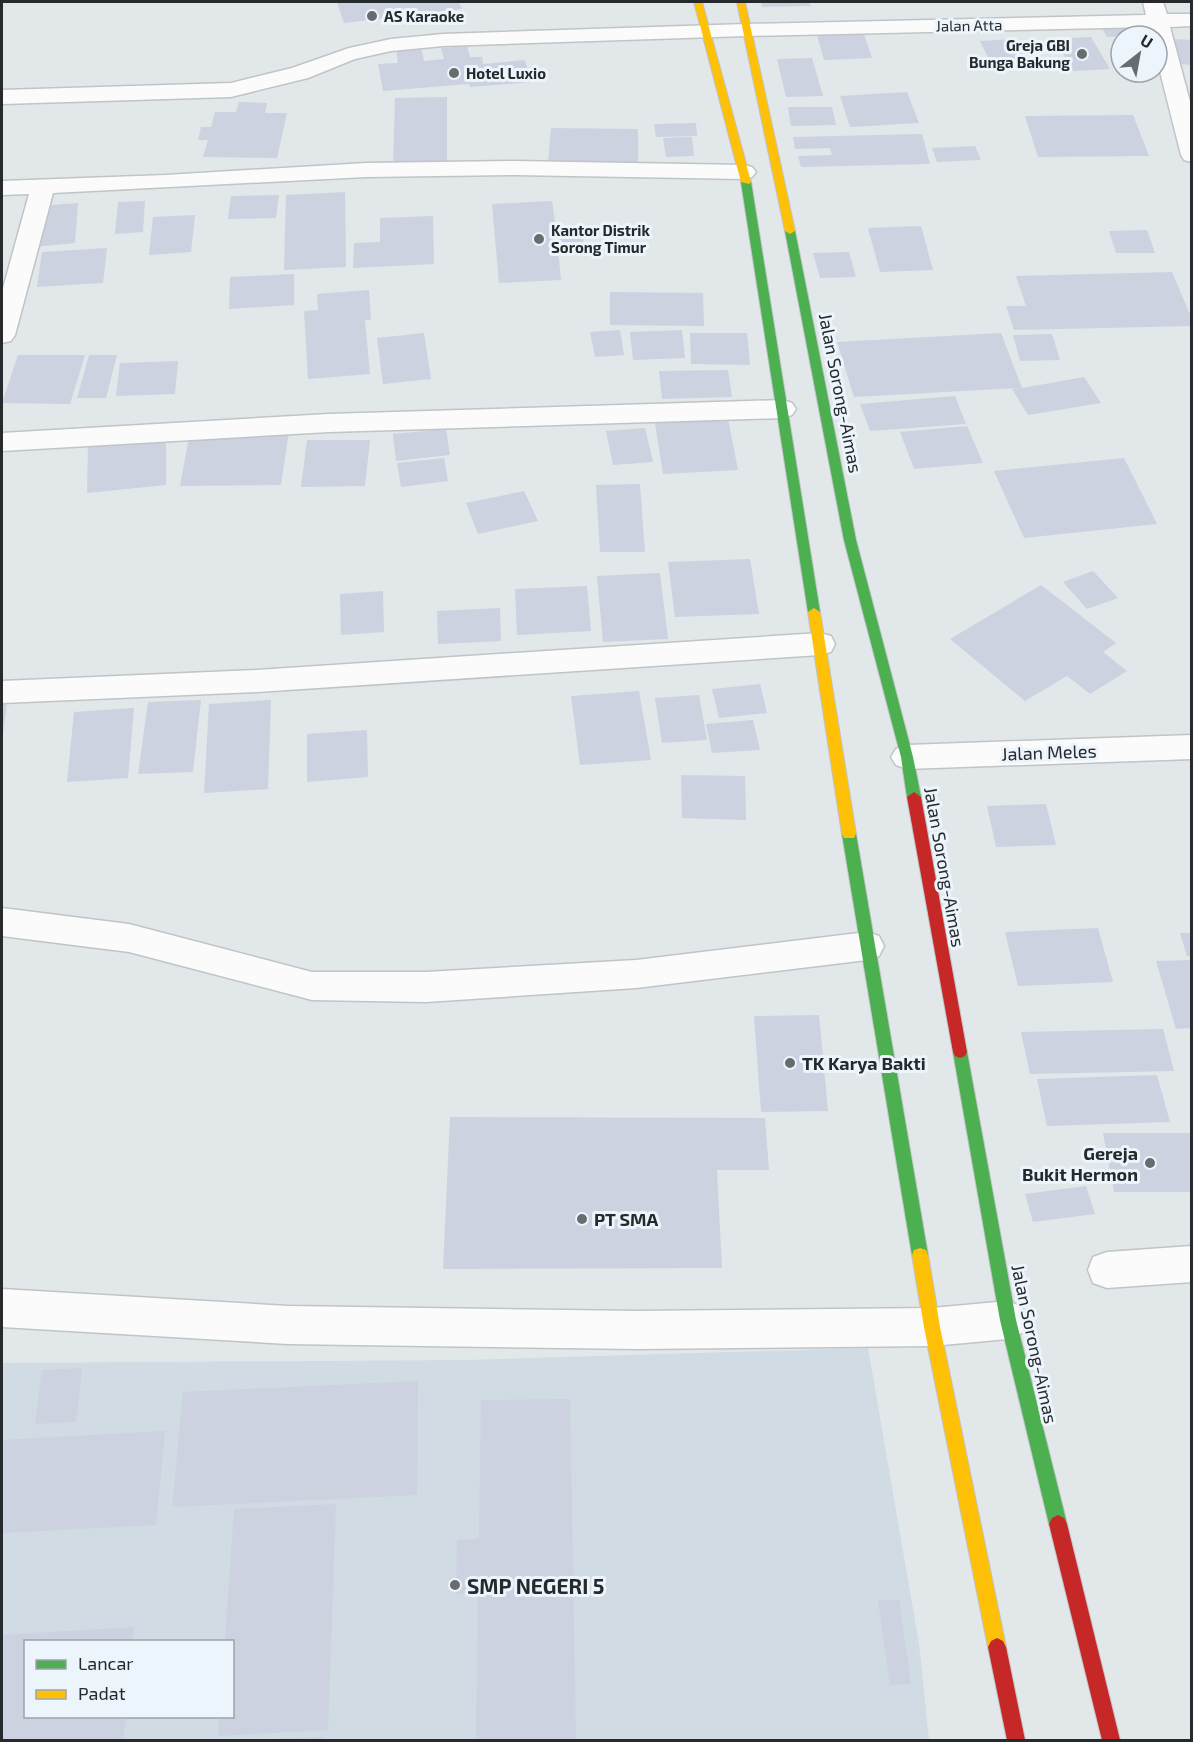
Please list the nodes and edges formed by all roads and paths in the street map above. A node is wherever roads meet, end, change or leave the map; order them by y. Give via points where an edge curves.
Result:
1 (698, 2) edge
2 (741, 2) edge
3 (1155, 11) edge
4 (1191, 20) edge
5 (746, 30) junction
6 (704, 31) junction
7 (2, 97) edge
8 (1191, 155) edge
9 (744, 172) junction
10 (43, 186) junction
11 (2, 188) edge
12 (2, 335) edge
13 (783, 409) junction
14 (2, 442) edge
15 (820, 644) junction
16 (2, 692) edge
17 (1191, 747) edge
18 (907, 757) junction
19 (2, 922) edge
20 (867, 946) junction
21 (1191, 1264) edge
22 (1107, 1270) dead end
23 (2, 1308) edge
24 (1008, 1320) junction
25 (932, 1327) junction
26 (1016, 1740) edge
27 (1111, 1740) edge

1 - 6 highway
2 - 5 highway, Jalan Sorong-Aimas
3 - 4 street, Jalan Atta
3 - 5 street, Jalan Atta
3 - 8 street
5 - 6 street, Jalan Atta
5 - 18 highway, Jalan Sorong-Aimas via 804,298 850,540
6 - 7 street, Jalan Atta via 443,40 349,54 300,74 231,90
6 - 9 highway
9 - 10 street via 366,170
9 - 13 highway
10 - 11 street
10 - 12 street
13 - 14 street via 329,423
13 - 15 highway
15 - 16 street via 256,681
15 - 20 highway
17 - 18 street, Jalan Meles
18 - 24 highway, Jalan Sorong-Aimas
19 - 20 street via 129,938 312,986 426,987 636,975
20 - 25 highway
21 - 22 street
23 - 25 street via 288,1325 638,1330
24 - 25 street
24 - 27 highway, Jalan Sorong-Aimas
25 - 26 highway

